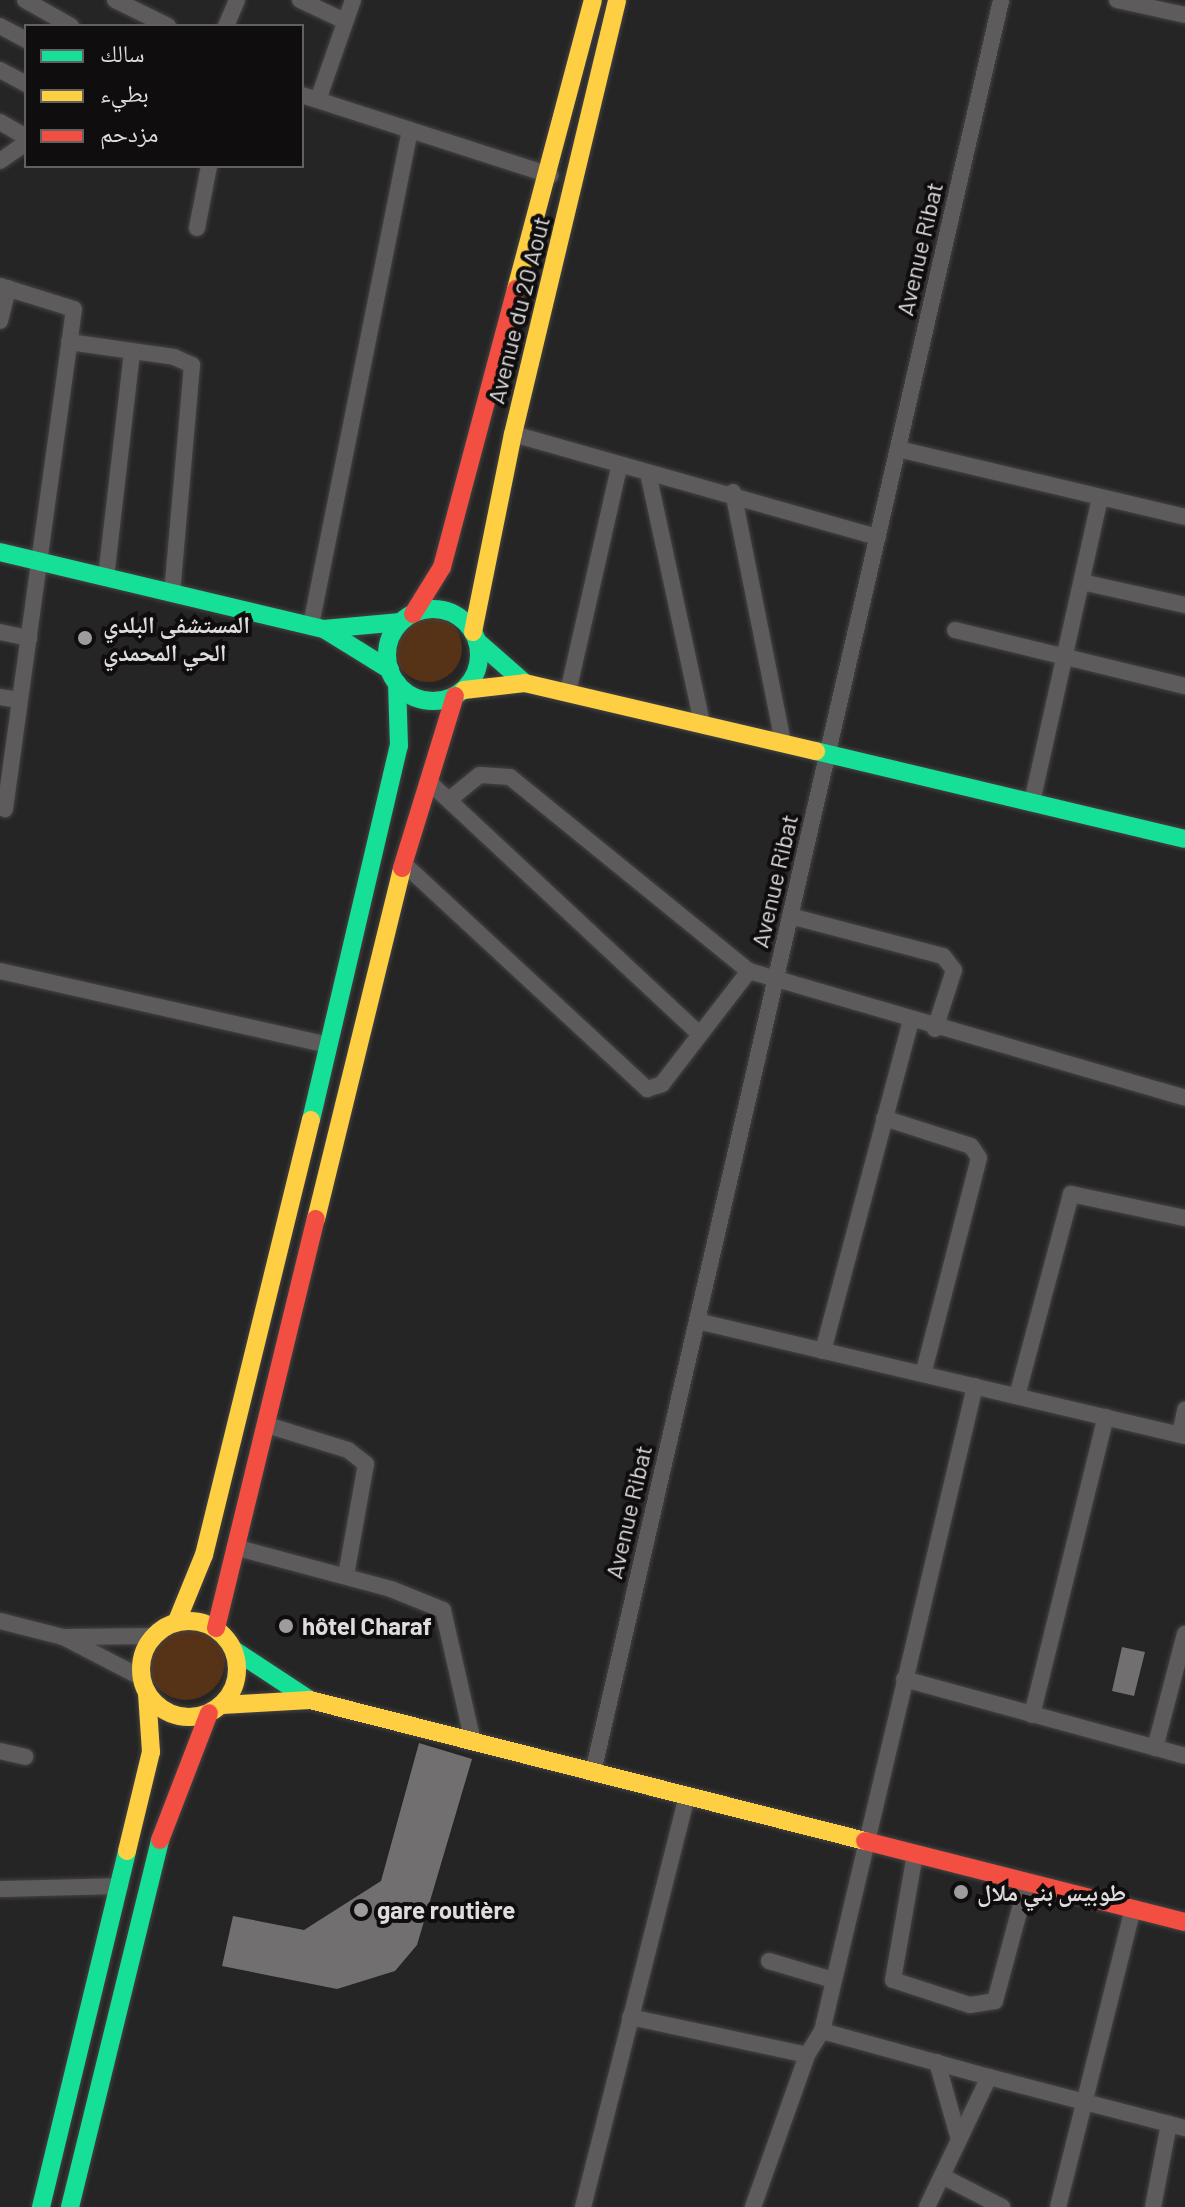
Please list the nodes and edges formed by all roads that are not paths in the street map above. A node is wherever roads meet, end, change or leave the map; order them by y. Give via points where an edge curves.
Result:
1 (25, 0) edge
2 (115, 0) edge
3 (237, 0) edge
4 (300, 0) edge
5 (353, 0) edge
6 (593, 0) edge
7 (617, 0) edge
8 (1001, 0) edge
9 (1117, 0) edge
10 (142, 6) edge
11 (1185, 15) edge
12 (345, 21) junction
13 (67, 24) edge
14 (165, 24) edge
15 (227, 24) edge
16 (0, 26) edge
17 (24, 39) edge
18 (0, 70) edge
19 (24, 83) edge
20 (310, 97) edge
21 (0, 122) edge
22 (410, 130) junction
23 (24, 136) edge
24 (24, 144) edge
25 (0, 161) edge
26 (209, 168) edge
27 (550, 175) junction
28 (197, 228) dead end
29 (4, 287) edge
30 (0, 321) edge
31 (69, 342) junction
32 (132, 353) junction
33 (513, 434) junction
34 (898, 449) junction
35 (619, 467) junction
36 (648, 473) junction
37 (733, 492) junction
38 (1100, 499) junction
39 (1185, 517) edge
40 (878, 537) junction
41 (0, 552) edge
42 (39, 562) junction
43 (106, 577) junction
44 (1082, 582) junction
45 (172, 592) junction
46 (1185, 605) edge
47 (407, 618) junction
48 (317, 627) junction
49 (955, 630) dead end
50 (0, 632) edge
51 (475, 637) junction
52 (29, 638) junction
53 (1065, 657) junction
54 (393, 677) junction
55 (525, 683) junction
56 (1185, 686) edge
57 (568, 692) junction
58 (459, 693) junction
59 (0, 697) edge
60 (20, 700) junction
61 (702, 723) junction
62 (783, 743) junction
63 (828, 753) junction
64 (6, 756) edge
65 (428, 781) junction
66 (450, 799) junction
67 (1032, 802) junction
68 (5, 809) dead end
69 (1185, 839) edge
70 (403, 863) junction
71 (790, 916) junction
72 (0, 971) edge
73 (749, 971) junction
74 (775, 982) junction
75 (910, 1023) junction
76 (935, 1029) junction
77 (699, 1034) junction
78 (328, 1045) junction
79 (1185, 1098) edge
80 (884, 1118) junction
81 (1185, 1218) edge
82 (697, 1321) junction
83 (823, 1351) junction
84 (923, 1374) junction
85 (975, 1386) junction
86 (1017, 1396) junction
87 (1185, 1410) edge
88 (1106, 1417) junction
89 (267, 1425) junction
90 (1182, 1435) edge
91 (238, 1548) junction
92 (346, 1575) junction
93 (0, 1621) edge
94 (177, 1621) junction
95 (216, 1628) junction
96 (1185, 1634) edge
97 (153, 1636) junction
98 (63, 1637) junction
99 (234, 1650) junction
100 (904, 1679) junction
101 (144, 1686) junction
102 (310, 1700) junction
103 (216, 1709) junction
104 (1032, 1715) junction
105 (473, 1742) junction
106 (1155, 1748) junction
107 (0, 1751) edge
108 (1185, 1756) edge
109 (25, 1757) dead end
110 (593, 1772) junction
111 (687, 1796) junction
112 (866, 1841) junction
113 (915, 1854) junction
114 (1027, 1882) junction
115 (120, 1886) junction
116 (0, 1889) edge
117 (1133, 1909) junction
118 (1185, 1922) edge
119 (769, 1961) dead end
120 (833, 1980) junction
121 (630, 2017) junction
122 (822, 2031) junction
123 (807, 2055) junction
124 (937, 2062) junction
125 (989, 2077) junction
126 (1087, 2102) junction
127 (1177, 2126) edge
128 (959, 2140) junction
129 (942, 2176) junction
130 (41, 2207) edge
131 (70, 2207) edge
132 (583, 2207) edge
133 (753, 2207) edge
134 (927, 2207) edge
135 (1002, 2207) edge
136 (1058, 2207) edge
137 (1153, 2207) edge

1 - 13 street
2 - 10 street
3 - 15 street
4 - 12 street
5 - 12 street
6 - 27 main road, Avenue du 20 Aout
7 - 33 main road, Avenue du 20 Aout
8 - 34 street, Avenue Ribat
9 - 11 street
10 - 14 street
12 - 20 street
16 - 17 street
18 - 19 street
20 - 22 street
21 - 23 street
22 - 27 street
22 - 48 street
24 - 25 street
26 - 28 street
27 - 47 main road, Avenue du 20 Aout via 442,567
29 - 30 street
29 - 31 street via 74,309
31 - 32 street
31 - 42 street
32 - 43 street
32 - 45 street via 192,365
33 - 35 street
33 - 51 main road, Avenue du 20 Aout
34 - 38 street
34 - 40 street, Avenue Ribat
35 - 36 street
35 - 57 street
36 - 37 street
36 - 61 street
37 - 40 street
37 - 62 street
38 - 39 street
38 - 44 street
40 - 63 street, Avenue Ribat
41 - 42 main road
42 - 43 main road
42 - 52 street
43 - 45 main road
44 - 46 street
44 - 53 street
45 - 48 main road
47 - 48 main road
47 - 51 main road via 447,611
47 - 54 main road via 389,645
48 - 54 main road
49 - 53 street
50 - 52 street
51 - 55 main road
51 - 58 main road via 476,673
52 - 60 street
53 - 56 street
53 - 67 street
54 - 58 main road via 419,699
54 - 78 main road via 399,746
55 - 57 main road
55 - 58 main road
57 - 61 main road
58 - 65 main road
59 - 60 street
60 - 64 street
61 - 62 main road
62 - 63 main road
63 - 67 main road
63 - 71 street, Avenue Ribat
64 - 68 street
65 - 66 street
65 - 70 main road
66 - 73 street via 480,775 510,777
66 - 77 street
67 - 69 main road
70 - 77 street via 647,1089 662,1084
70 - 89 main road
71 - 74 street, Avenue Ribat
71 - 76 street via 943,956 954,970
72 - 78 street
73 - 74 street
73 - 77 street
74 - 75 street
74 - 82 street, Avenue Ribat
75 - 76 street
75 - 80 street
76 - 79 street
78 - 94 main road via 204,1555
80 - 83 street
80 - 84 street via 971,1146 979,1158
81 - 86 street via 1071,1194
82 - 83 street
82 - 110 street, Avenue Ribat
83 - 84 street
84 - 85 street
85 - 86 street
85 - 100 street
86 - 88 street
87 - 90 street
88 - 90 street
88 - 104 street
89 - 91 main road
89 - 92 street via 348,1450 366,1464
91 - 92 street
91 - 95 main road
92 - 105 street via 443,1610
93 - 98 street
94 - 95 main road
94 - 97 main road
95 - 99 main road
96 - 106 street
97 - 98 street
97 - 101 main road via 143,1656
98 - 101 street
99 - 102 main road
99 - 103 main road via 237,1679
100 - 104 street
100 - 112 street
101 - 103 main road via 174,1715
101 - 115 main road via 151,1752
102 - 103 main road
102 - 105 main road
103 - 131 main road via 166,1814
104 - 106 street
105 - 110 main road
106 - 108 street
107 - 109 street
110 - 111 main road
111 - 112 main road
111 - 121 street
112 - 113 main road
112 - 120 street
113 - 114 main road
113 - 114 street via 893,1980 970,2005 995,2001
114 - 117 main road
115 - 116 street
115 - 130 main road
117 - 118 main road
117 - 126 street
119 - 120 street
120 - 122 street
121 - 123 street
121 - 132 street
122 - 123 street
122 - 124 street
123 - 133 street
124 - 125 street
124 - 128 street
125 - 126 street
125 - 128 street
126 - 127 street
126 - 136 street
127 - 137 street
128 - 129 street
129 - 134 street
129 - 135 street

